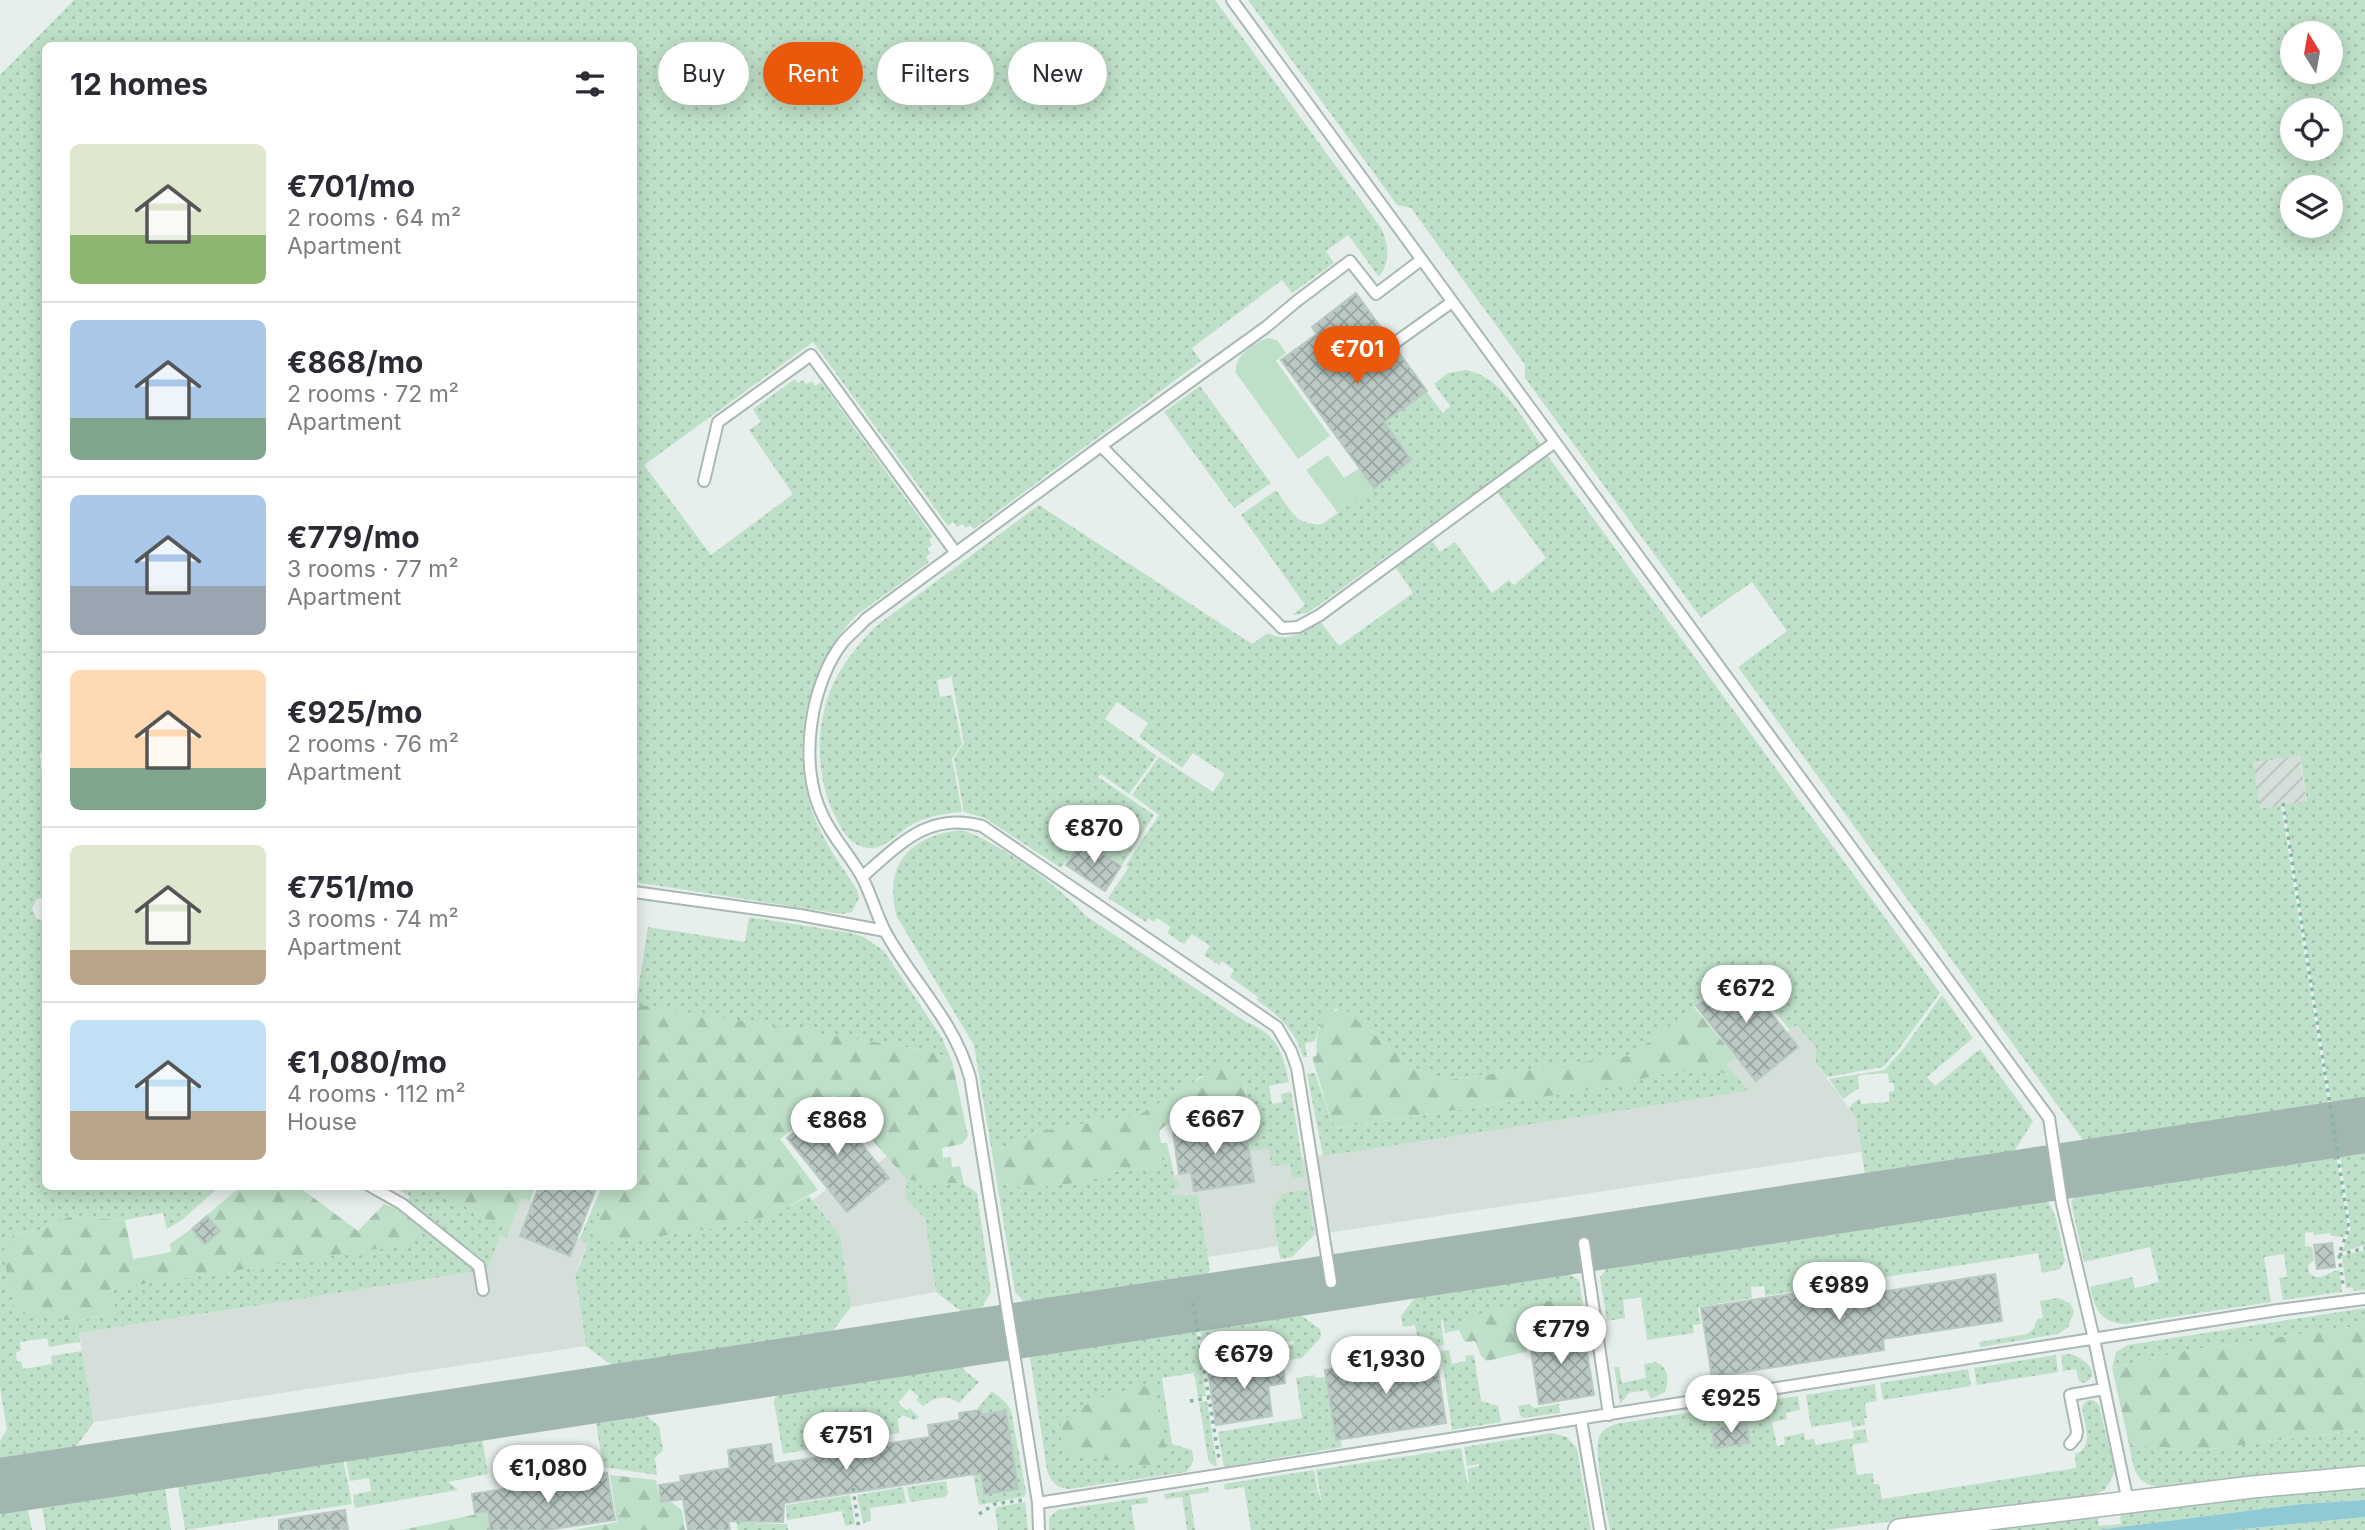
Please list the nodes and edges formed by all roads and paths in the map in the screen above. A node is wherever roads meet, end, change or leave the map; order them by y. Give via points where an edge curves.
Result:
1 (1232, 0) edge
2 (1421, 260) junction
3 (1452, 302) junction
4 (1396, 342) dead end
5 (1555, 442) junction
6 (1101, 446) junction
7 (704, 481) dead end
8 (957, 553) junction
9 (2283, 803) dead end
10 (862, 877) junction
11 (637, 891) edge
12 (885, 931) junction
13 (377, 1190) edge
14 (1584, 1243) dead end
15 (2365, 1248) edge
16 (2339, 1255) junction
17 (1331, 1282) dead end
18 (483, 1290) dead end
19 (2365, 1299) edge
20 (2346, 1301) junction
21 (1193, 1303) dead end
22 (2094, 1339) junction
23 (2104, 1389) junction
24 (1209, 1398) junction
25 (1190, 1401) dead end
26 (1609, 1415) junction
27 (1581, 1419) junction
28 (2070, 1444) dead end
29 (1222, 1475) junction
30 (2365, 1477) edge
31 (853, 1488) dead end
32 (2128, 1502) junction
33 (1038, 1503) junction
34 (979, 1514) dead end
35 (859, 1530) edge
36 (1039, 1530) edge
37 (1600, 1530) edge
38 (1899, 1530) edge

1 - 2 lane
2 - 3 lane
2 - 6 lane via 1376,294 1350,261
3 - 4 lane
3 - 5 lane
5 - 6 lane via 1320,615 1298,627 1282,628
5 - 22 lane via 2049,1118 2062,1204
6 - 8 lane
7 - 8 lane via 718,422 811,355
8 - 10 lane via 843,642 817,699 809,738 816,797 821,814
9 - 16 path via 2350,1228
10 - 12 lane
10 - 17 lane via 918,832 948,822 982,826 1276,1027 1297,1068
11 - 12 lane
12 - 33 lane via 951,1030 971,1077
13 - 18 lane via 402,1204 479,1266
14 - 26 lane
15 - 16 path
16 - 20 path
19 - 20 lane
20 - 22 lane
21 - 24 path
22 - 23 lane
22 - 26 lane
23 - 28 lane via 2070,1395 2077,1431
23 - 32 lane
24 - 25 path
24 - 29 path
26 - 27 lane
27 - 29 lane
27 - 37 lane
29 - 33 lane
30 - 32 street
31 - 35 path
32 - 38 street
33 - 34 path via 1024,1499 995,1504
33 - 36 lane

